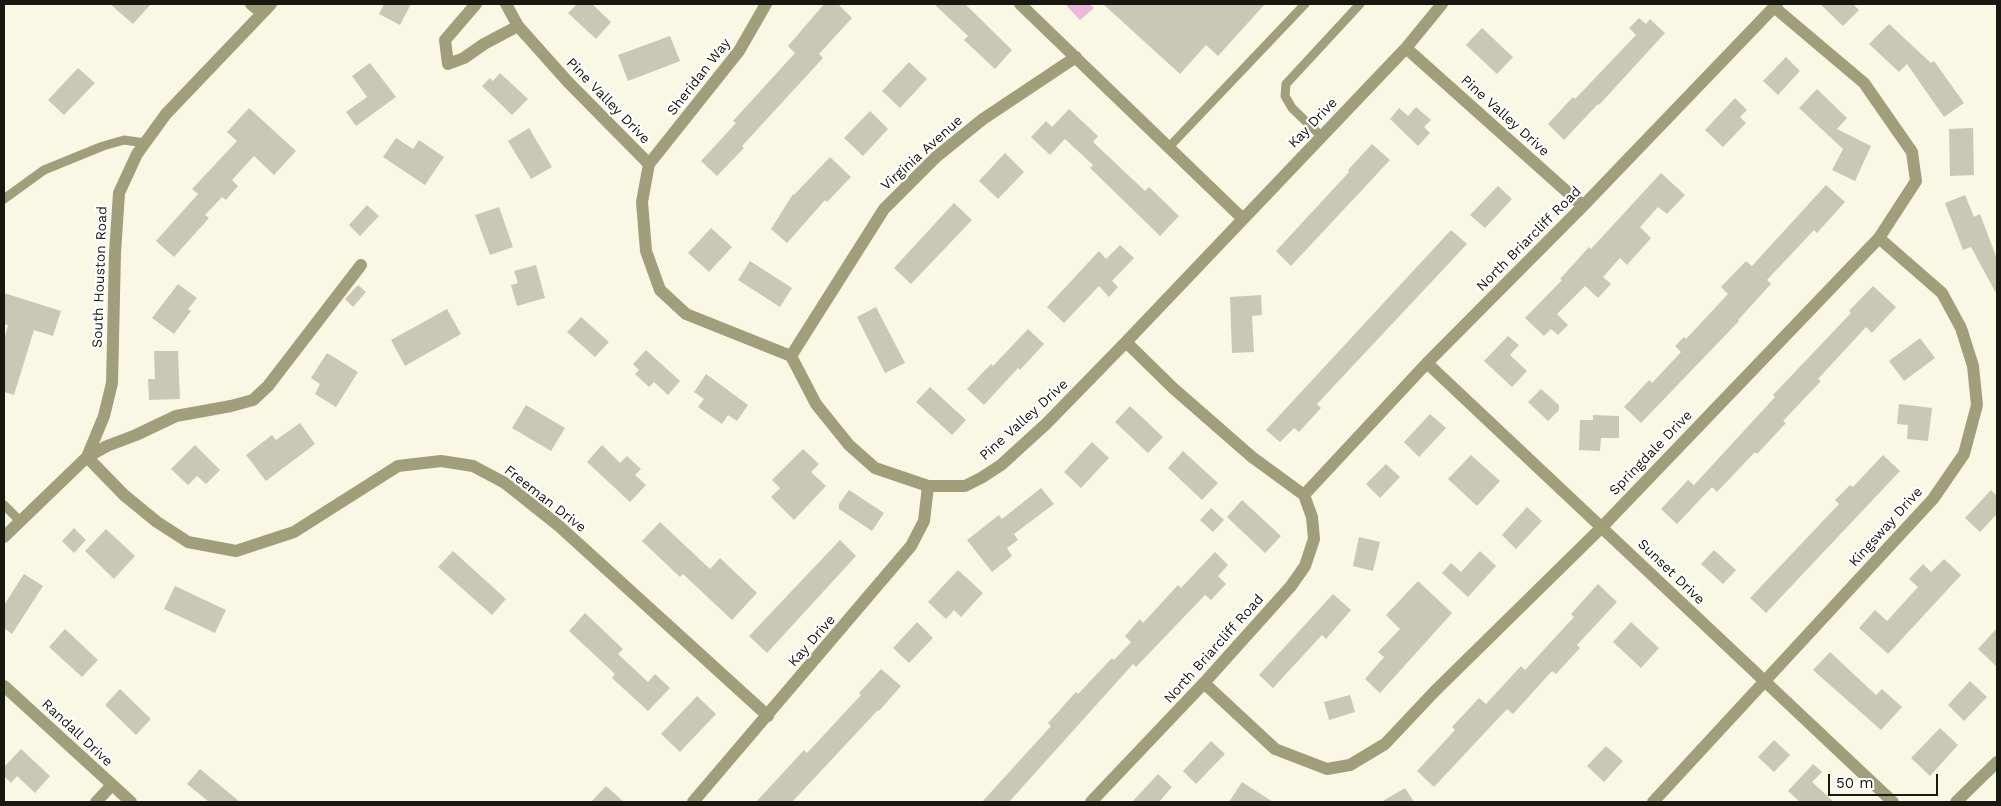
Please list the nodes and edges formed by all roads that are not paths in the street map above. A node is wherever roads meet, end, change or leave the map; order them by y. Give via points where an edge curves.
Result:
1 (252, 4) edge
2 (476, 4) edge
3 (506, 4) edge
4 (766, 4) edge
5 (1020, 4) edge
6 (1305, 4) edge
7 (1360, 4) edge
8 (1442, 4) edge
9 (1776, 6) edge
10 (266, 8) edge
11 (518, 26) junction
12 (1406, 48) junction
13 (1076, 57) junction
14 (1321, 136) junction
15 (145, 143) junction
16 (1169, 147) junction
17 (649, 164) junction
18 (4, 199) edge
19 (1583, 206) junction
20 (1242, 218) junction
21 (1879, 238) junction
22 (361, 265) dead end
23 (1126, 342) junction
24 (791, 356) junction
25 (1427, 363) junction
26 (87, 457) junction
27 (928, 486) junction
28 (1304, 495) junction
29 (4, 505) edge
30 (20, 521) junction
31 (1602, 527) junction
32 (4, 537) edge
33 (1204, 682) junction
34 (1764, 682) junction
35 (4, 686) edge
36 (768, 716) junction
37 (1997, 762) edge
38 (112, 785) junction
39 (96, 802) edge
40 (131, 802) edge
41 (693, 802) edge
42 (1091, 802) edge
43 (1653, 802) edge
44 (1893, 802) edge
45 (1956, 802) edge

1 - 10 street
2 - 11 street via 445,40 448,64
3 - 11 street, Pine Valley Drive
4 - 17 street, Sheridan Way via 740,51
5 - 13 street
6 - 16 lane
7 - 14 lane via 1286,84 1285,96 1292,108
8 - 12 street
9 - 19 street, North Briarcliff Road
9 - 21 street, Springdale Drive via 1864,83 1912,152 1916,182
10 - 15 street, South Houston Road via 166,114
11 - 17 street, Pine Valley Drive
12 - 14 street, Kay Drive
12 - 19 street, Pine Valley Drive
13 - 16 street
13 - 24 street, Virginia Avenue via 983,119 936,157 884,208
14 - 20 street, Kay Drive
15 - 18 lane via 124,140 103,146 44,170
15 - 26 street, South Houston Road via 119,193 112,383 104,416
16 - 20 street
17 - 24 street, Pine Valley Drive via 642,202 646,251 660,290 686,314
19 - 25 street, North Briarcliff Road
20 - 23 street, Pine Valley Drive
21 - 31 street, Springdale Drive
21 - 34 street, Kingsway Drive via 1942,293 1962,328 1973,366 1976,405 1964,454 1933,499
22 - 26 street via 268,386 253,400 176,416
23 - 27 street, Pine Valley Drive via 1001,465 965,486
23 - 28 street via 1245,451
24 - 27 street, Pine Valley Drive via 816,404 849,445 875,468
25 - 28 street, North Briarcliff Road
25 - 31 street, Sunset Drive
26 - 30 street, South Houston Road
26 - 36 street, Freeman Drive via 124,495 188,542 236,551 294,532 398,466 441,461 473,466 505,483 559,526
27 - 36 street, Kay Drive via 924,521 911,546
28 - 33 street, North Briarcliff Road via 1312,517 1314,539 1304,566 1291,586
29 - 30 lane
30 - 32 street, South Houston Road
31 - 33 street, Springdale Drive via 1385,744 1350,765 1328,769 1275,749
31 - 34 street, Sunset Drive
33 - 42 street, North Briarcliff Road
34 - 43 street, Kingsway Drive
34 - 44 street, Sunset Drive
35 - 38 street, Randall Drive
36 - 41 street, Kay Drive
37 - 45 street
38 - 39 street
38 - 40 street, Randall Drive

